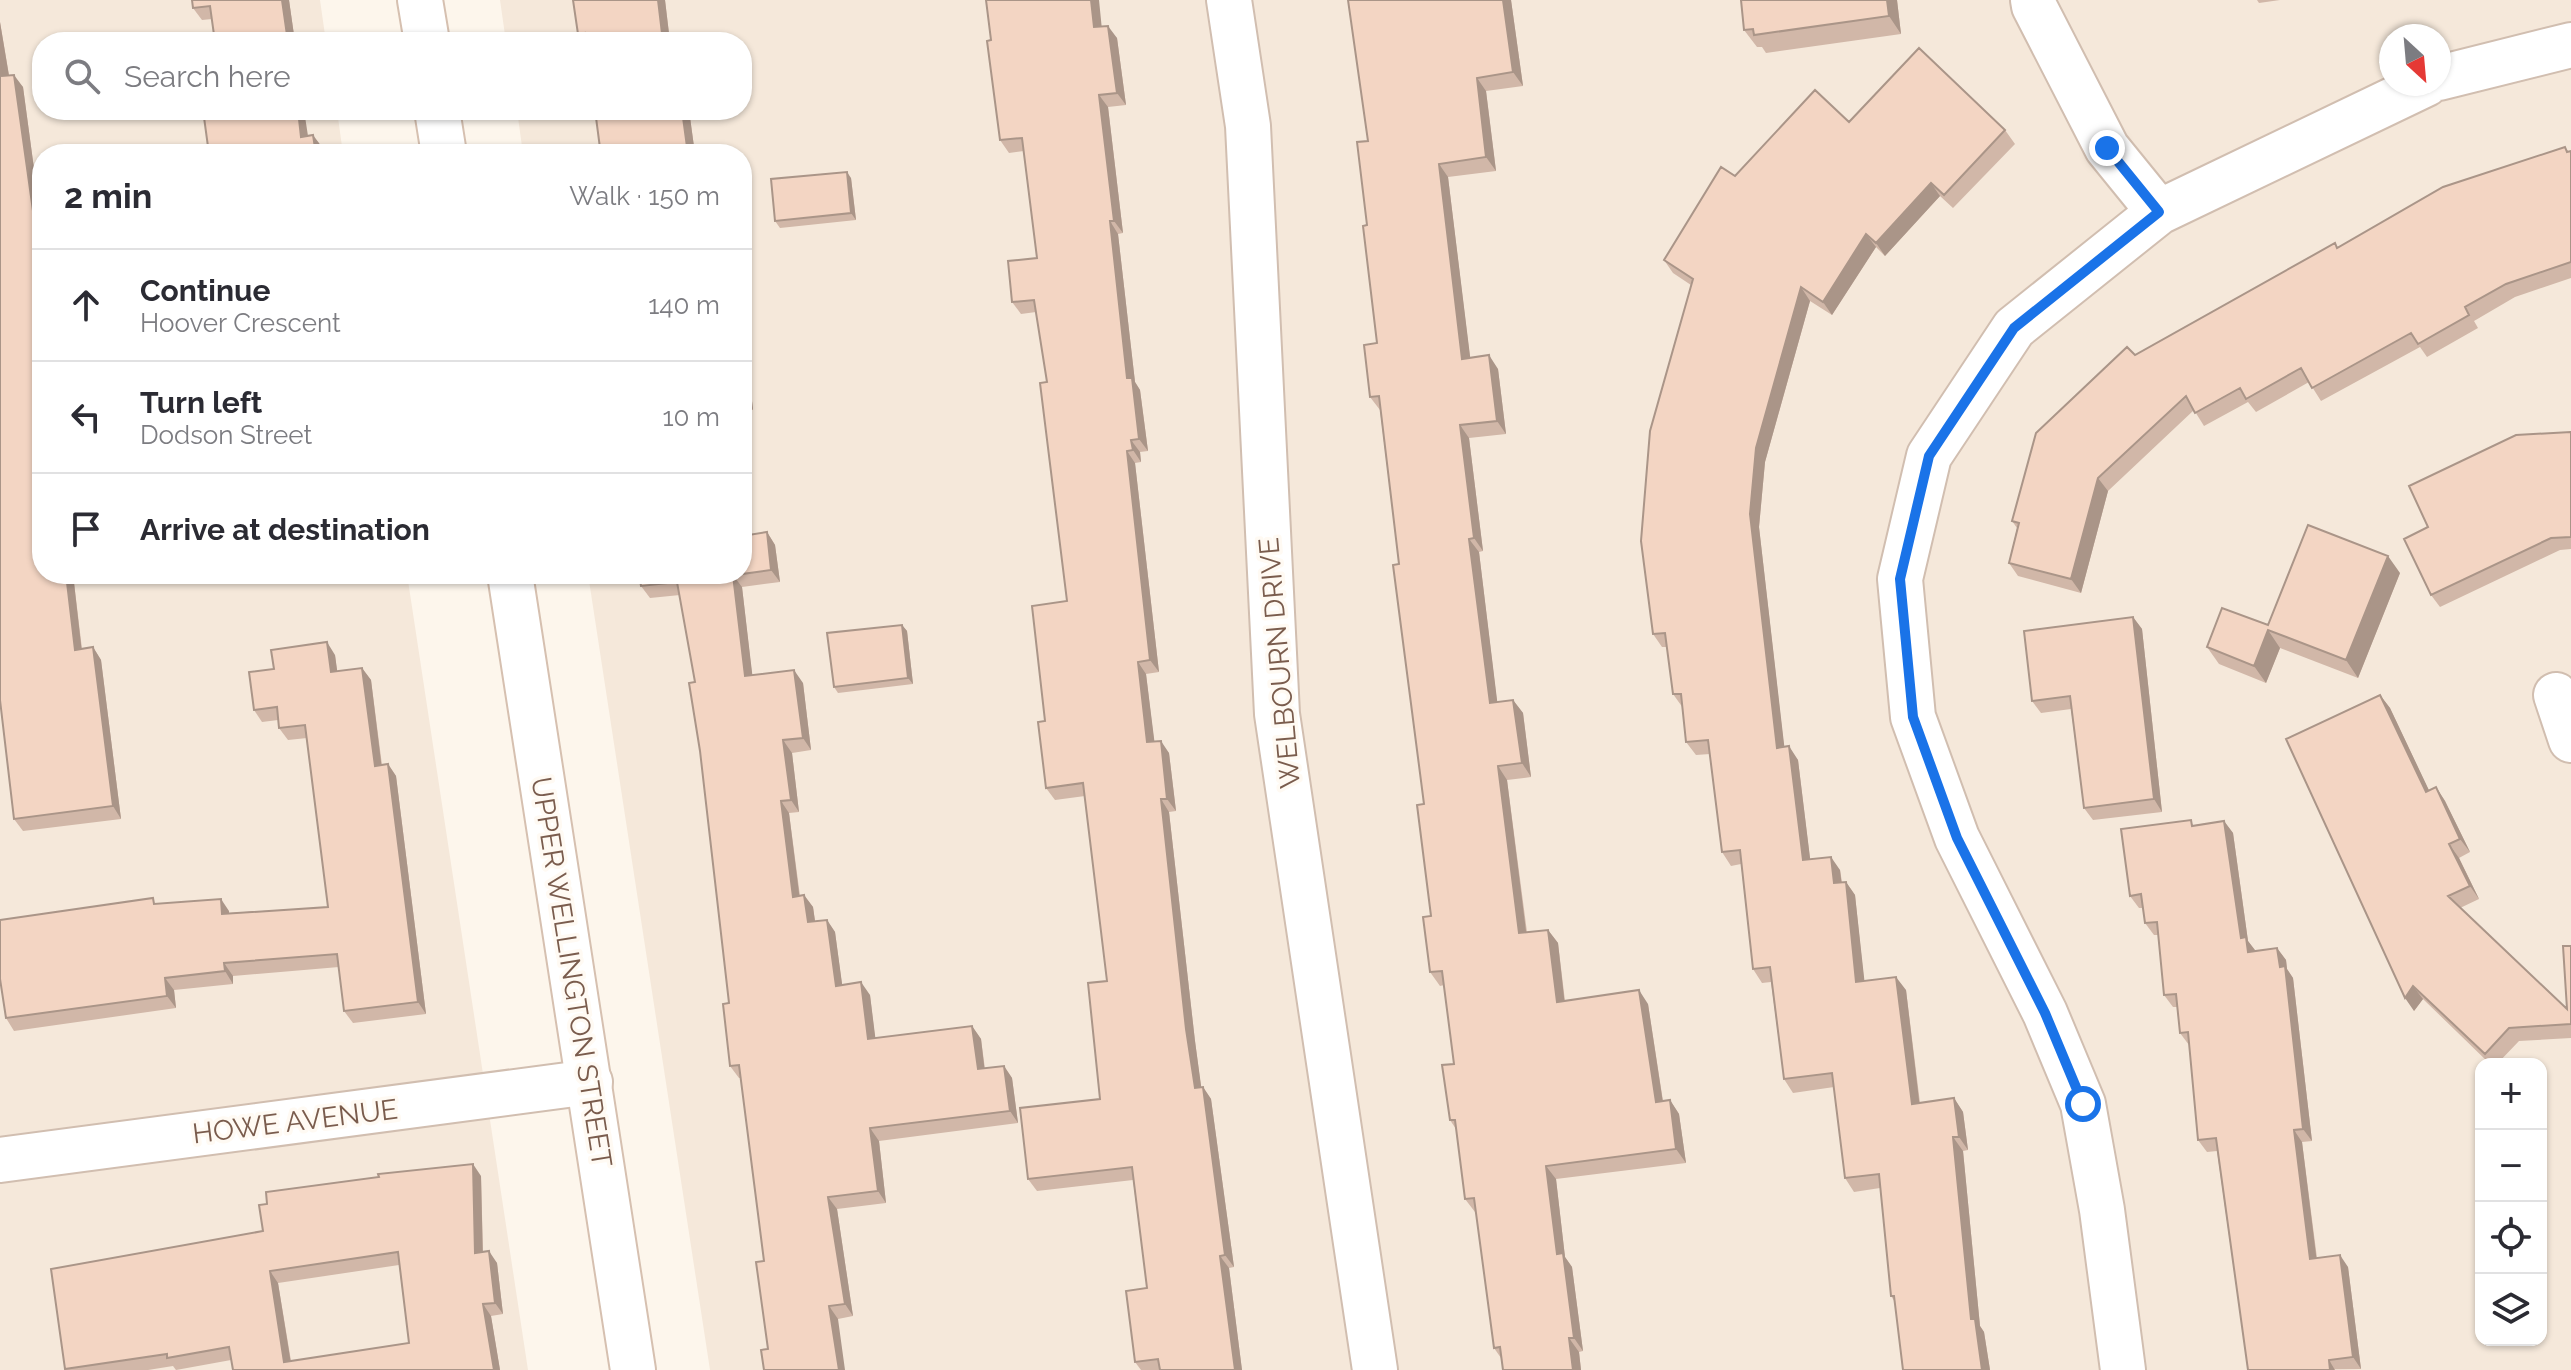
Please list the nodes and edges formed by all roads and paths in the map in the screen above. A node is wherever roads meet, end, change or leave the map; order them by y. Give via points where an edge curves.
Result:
1 (420, 0) edge
2 (1229, 0) edge
3 (2033, 0) edge
4 (425, 32) edge
5 (2571, 45) edge
6 (2451, 75) edge
7 (2401, 96) edge
8 (439, 120) edge
9 (442, 144) edge
10 (2159, 212) junction
11 (512, 584) edge
12 (2556, 695) dead end
13 (2571, 740) edge
14 (590, 1082) junction
15 (0, 1160) edge
16 (633, 1370) edge
17 (1375, 1370) edge
18 (2123, 1370) edge

1 - 4 street
2 - 17 street, WELBOURN DRIVE via 1248,126 1277,714
3 - 10 street via 2107,148
5 - 6 street
7 - 10 street
8 - 9 street
10 - 18 street via 2014,328 1929,456 1900,579 1913,717 1957,838 2045,1013 2083,1104
11 - 14 street, UPPER WELLINGTON STREET
12 - 13 street
14 - 15 street, HOWE AVENUE
14 - 16 street, UPPER WELLINGTON STREET

